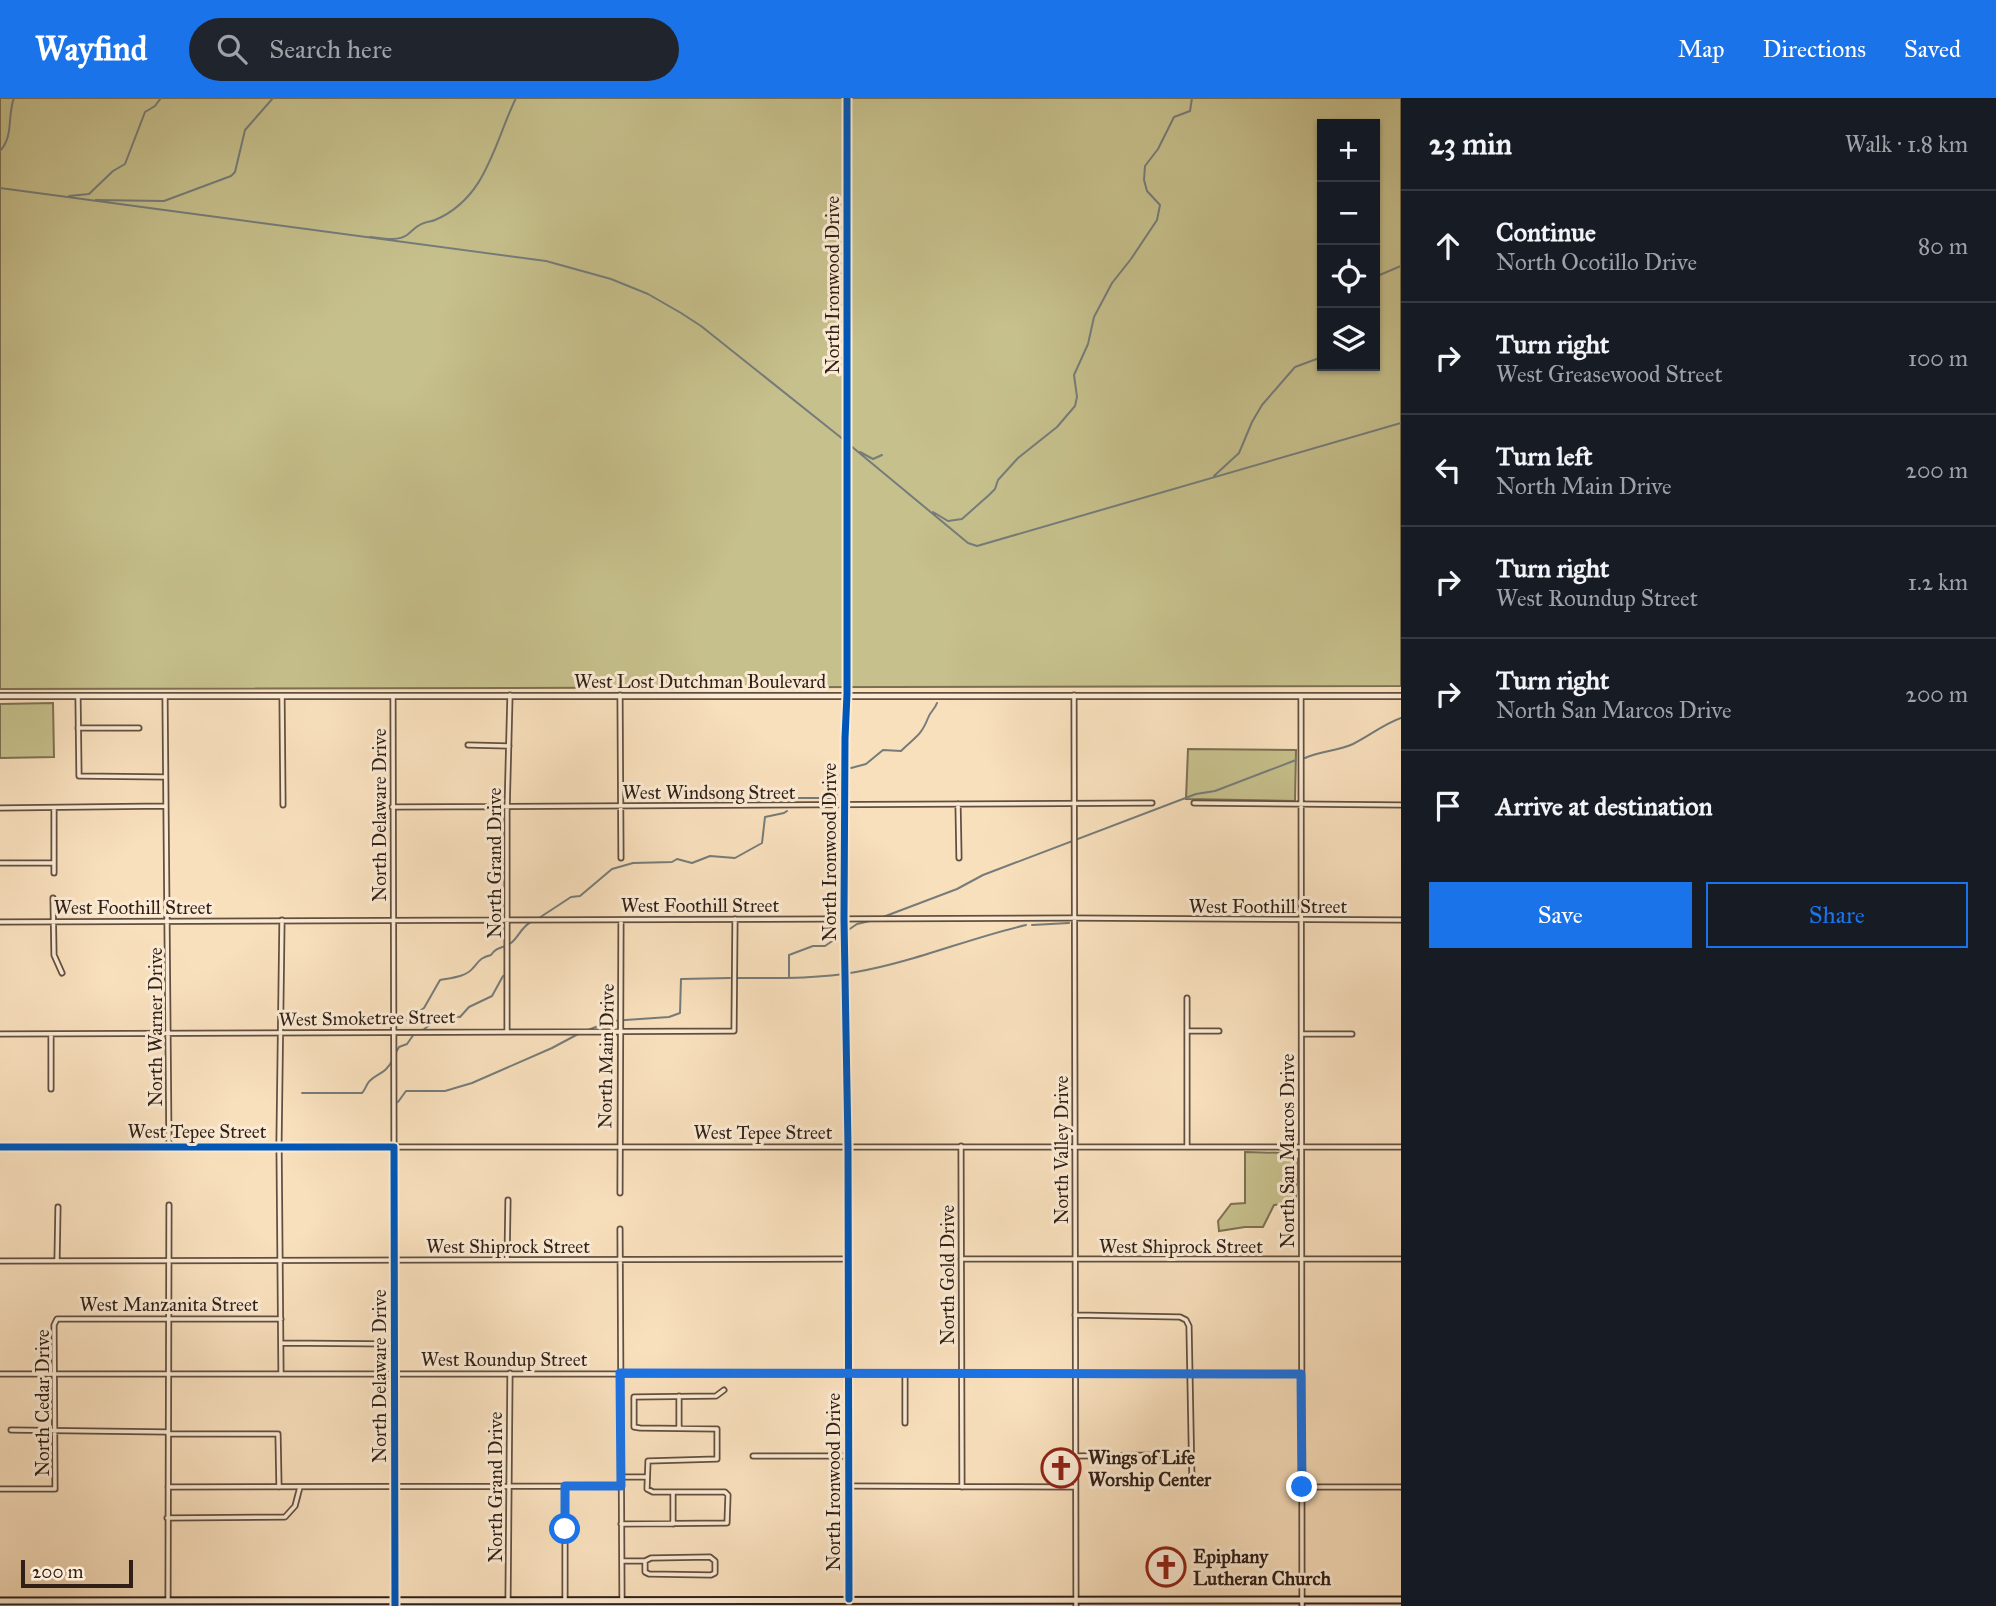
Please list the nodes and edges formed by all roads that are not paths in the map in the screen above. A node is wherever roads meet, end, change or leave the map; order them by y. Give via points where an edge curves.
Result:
1 (847, 98) edge
2 (847, 694) junction
3 (510, 695) junction
4 (620, 695) junction
5 (1074, 695) junction
6 (0, 696) edge
7 (78, 696) junction
8 (165, 696) junction
9 (282, 696) junction
10 (393, 696) junction
11 (1301, 696) junction
12 (1401, 696) edge
13 (78, 728) junction
14 (139, 728) dead end
15 (467, 745) dead end
16 (509, 746) junction
17 (165, 777) junction
18 (1152, 803) dead end
19 (1194, 803) dead end
20 (958, 804) junction
21 (1074, 804) junction
22 (283, 805) dead end
23 (845, 805) junction
24 (1301, 805) junction
25 (1401, 805) edge
26 (165, 806) junction
27 (392, 807) junction
28 (507, 807) junction
29 (620, 807) junction
30 (0, 808) edge
31 (54, 808) junction
32 (621, 858) dead end
33 (959, 858) dead end
34 (0, 863) edge
35 (54, 863) junction
36 (54, 873) dead end
37 (53, 898) dead end
38 (1075, 918) junction
39 (621, 919) junction
40 (734, 919) junction
41 (844, 919) junction
42 (168, 920) junction
43 (282, 920) junction
44 (394, 920) junction
45 (508, 920) junction
46 (1301, 920) junction
47 (1401, 920) edge
48 (54, 921) junction
49 (0, 922) edge
50 (62, 973) dead end
51 (1187, 998) dead end
52 (507, 1031) junction
53 (621, 1031) junction
54 (1187, 1031) junction
55 (1219, 1031) dead end
56 (394, 1032) junction
57 (0, 1034) edge
58 (51, 1034) junction
59 (169, 1034) junction
60 (280, 1034) junction
61 (1301, 1034) junction
62 (1352, 1034) dead end
63 (51, 1089) dead end
64 (619, 1146) junction
65 (848, 1146) junction
66 (961, 1146) junction
67 (1075, 1146) junction
68 (1187, 1146) junction
69 (0, 1147) edge
70 (169, 1147) junction
71 (279, 1147) junction
72 (394, 1147) junction
73 (1301, 1147) junction
74 (1401, 1147) edge
75 (620, 1193) dead end
76 (508, 1200) dead end
77 (169, 1205) dead end
78 (58, 1207) dead end
79 (620, 1229) dead end
80 (848, 1259) junction
81 (961, 1259) junction
82 (1075, 1259) junction
83 (1401, 1259) edge
84 (168, 1260) junction
85 (281, 1260) junction
86 (394, 1260) junction
87 (507, 1260) junction
88 (620, 1260) junction
89 (1301, 1260) junction
90 (0, 1261) edge
91 (57, 1261) junction
92 (1075, 1315) junction
93 (168, 1318) junction
94 (57, 1319) joint
95 (281, 1319) junction
96 (281, 1343) junction
97 (394, 1343) junction
98 (510, 1373) junction
99 (620, 1373) junction
100 (848, 1373) junction
101 (905, 1373) junction
102 (961, 1373) junction
103 (1075, 1373) junction
104 (1188, 1373) junction
105 (0, 1374) edge
106 (54, 1374) junction
107 (168, 1374) junction
108 (281, 1374) junction
109 (394, 1374) junction
110 (1301, 1374) junction
111 (724, 1390) dead end
112 (679, 1396) junction
113 (905, 1423) dead end
114 (679, 1428) junction
115 (11, 1430) dead end
116 (54, 1432) junction
117 (168, 1433) junction
118 (1163, 1455) dead end
119 (753, 1456) dead end
120 (848, 1456) junction
121 (1075, 1456) junction
122 (621, 1477) junction
123 (647, 1477) junction
124 (1192, 1483) dead end
125 (508, 1486) junction
126 (565, 1486) junction
127 (621, 1486) junction
128 (848, 1486) junction
129 (168, 1487) junction
130 (279, 1487) junction
131 (300, 1487) junction
132 (395, 1487) junction
133 (962, 1487) junction
134 (1075, 1487) junction
135 (1302, 1487) junction
136 (1401, 1487) edge
137 (0, 1489) edge
138 (673, 1492) junction
139 (167, 1518) junction
140 (621, 1524) junction
141 (673, 1524) junction
142 (622, 1561) junction
143 (645, 1561) junction
144 (508, 1600) junction
145 (565, 1600) junction
146 (622, 1600) junction
147 (1401, 1600) edge
148 (0, 1601) edge
149 (168, 1601) junction
150 (113, 1603) edge
151 (240, 1603) edge
152 (395, 1603) edge
153 (432, 1603) edge
154 (466, 1603) edge
155 (544, 1603) edge
156 (672, 1603) edge
157 (726, 1603) edge
158 (849, 1603) edge
159 (962, 1603) edge
160 (1076, 1603) edge
161 (1160, 1603) edge
162 (1244, 1603) edge
163 (1302, 1603) edge

1 - 2 street, North Ironwood Drive
2 - 4 street, West Lost Dutchman Boulevard
2 - 5 street, West Lost Dutchman Boulevard
2 - 23 street, North Ironwood Drive
3 - 4 street, West Lost Dutchman Boulevard
3 - 10 street, West Lost Dutchman Boulevard
3 - 16 street, North Grand Drive
4 - 29 street
5 - 11 street, West Lost Dutchman Boulevard
5 - 21 street, North Valley Drive
6 - 7 street, West Lost Dutchman Boulevard
7 - 8 street, West Lost Dutchman Boulevard
7 - 13 street
8 - 9 street, West Lost Dutchman Boulevard
8 - 17 street, North Warner Drive
9 - 10 street, West Lost Dutchman Boulevard
9 - 22 street
10 - 27 street, North Delaware Drive
11 - 12 street, West Lost Dutchman Boulevard
11 - 24 street, North San Marcos Drive
13 - 14 street
13 - 17 street via 79,776
15 - 16 street
16 - 28 street, North Grand Drive
17 - 26 street, North Warner Drive
18 - 21 street, West Windsong Street
19 - 24 street
20 - 21 street, West Windsong Street
20 - 23 street, West Windsong Street
20 - 33 street
21 - 38 street, North Valley Drive
23 - 29 street, West Windsong Street
23 - 41 street, North Ironwood Drive
24 - 25 street
24 - 46 street, North San Marcos Drive
26 - 31 street
26 - 42 street, North Warner Drive
27 - 28 street, West Windsong Street
27 - 44 street, North Delaware Drive
28 - 29 street, West Windsong Street
28 - 45 street, North Grand Drive
29 - 32 street
30 - 31 street
31 - 35 street
34 - 35 street
35 - 36 street
37 - 48 street
38 - 41 street, West Foothill Street
38 - 46 street, West Foothill Street
38 - 67 street, North Valley Drive
39 - 40 street, West Foothill Street
39 - 45 street, West Foothill Street
39 - 53 street, North Main Drive
40 - 41 street, West Foothill Street
40 - 53 street, West Smoketree Street via 734,1031
41 - 65 street, North Ironwood Drive
42 - 43 street, West Foothill Street
42 - 48 street, West Foothill Street
42 - 59 street, North Warner Drive
43 - 44 street, West Foothill Street
43 - 60 street
44 - 45 street, West Foothill Street
44 - 56 street, North Delaware Drive
45 - 52 street, North Grand Drive
46 - 47 street, West Foothill Street
46 - 61 street, North San Marcos Drive
48 - 49 street, West Foothill Street
48 - 50 street via 54,955
51 - 54 street
52 - 53 street, West Smoketree Street
52 - 56 street, West Smoketree Street
53 - 64 street, North Main Drive
54 - 55 street
54 - 68 street
56 - 60 street, West Smoketree Street
56 - 72 street, North Delaware Drive
57 - 58 street, West Smoketree Street
58 - 59 street, West Smoketree Street
58 - 63 street
59 - 60 street, West Smoketree Street
59 - 70 street, North Warner Drive
60 - 71 street
61 - 62 street
61 - 73 street, North San Marcos Drive
64 - 65 street, West Tepee Street
64 - 72 street, West Tepee Street
64 - 75 street, North Main Drive
65 - 66 street, West Tepee Street
65 - 80 street, North Ironwood Drive
66 - 67 street, West Tepee Street
66 - 81 street, North Gold Drive
67 - 68 street, West Tepee Street
67 - 82 street, North Valley Drive
68 - 73 street, West Tepee Street
69 - 70 street, West Tepee Street
70 - 71 street, West Tepee Street
71 - 72 street, West Tepee Street
71 - 85 street
72 - 86 street, North Delaware Drive
73 - 74 street, West Tepee Street
73 - 89 street, North San Marcos Drive
76 - 87 street
77 - 84 street
78 - 91 street
79 - 88 street
80 - 88 street, West Shiprock Street
80 - 100 street, North Ironwood Drive
81 - 82 street, West Shiprock Street
81 - 102 street, North Gold Drive
82 - 89 street, West Shiprock Street
82 - 92 street, North Valley Drive
83 - 89 street, West Shiprock Street
84 - 85 street, West Shiprock Street
84 - 91 street, West Shiprock Street
84 - 93 street
85 - 86 street, West Shiprock Street
85 - 95 street
86 - 87 street, West Shiprock Street
86 - 97 street, North Delaware Drive
87 - 88 street, West Shiprock Street
88 - 99 street
89 - 110 street, North San Marcos Drive
90 - 91 street, West Shiprock Street
92 - 103 street, North Valley Drive
92 - 104 street via 1186,1320
93 - 94 street, West Manzanita Street
93 - 95 street, West Manzanita Street
93 - 107 street
94 - 106 street, North Cedar Drive
95 - 96 street
96 - 97 street
96 - 108 street
97 - 109 street, North Delaware Drive
98 - 99 street, West Roundup Street
98 - 109 street, West Roundup Street
98 - 125 street, North Grand Drive
99 - 100 street, West Roundup Street
99 - 122 street
100 - 101 street, West Roundup Street
100 - 120 street, North Ironwood Drive
101 - 102 street, West Roundup Street
101 - 113 street
102 - 103 street, West Roundup Street
102 - 133 street, North Gold Drive
103 - 104 street, West Roundup Street
103 - 121 street, North Valley Drive
104 - 110 street, West Roundup Street
104 - 124 street
105 - 106 street, West Roundup Street
106 - 107 street, West Roundup Street
106 - 116 street, North Cedar Drive
107 - 108 street, West Roundup Street
107 - 117 street
108 - 109 street, West Roundup Street
109 - 132 street, North Delaware Drive
110 - 135 street, North San Marcos Drive
111 - 112 street via 716,1396
112 - 114 street
112 - 114 street via 634,1397 634,1427
114 - 123 street via 716,1429 717,1459 648,1461
115 - 116 street
116 - 117 street
116 - 137 street, North Cedar Drive via 55,1489
117 - 129 street
117 - 130 street via 278,1434
118 - 121 street
119 - 120 street
120 - 128 street, North Ironwood Drive
121 - 134 street, North Valley Drive
122 - 123 street
122 - 127 street
123 - 138 street via 648,1491
125 - 126 street
125 - 132 street
125 - 144 street, North Grand Drive
126 - 127 street
126 - 145 street
127 - 140 street
128 - 133 street
128 - 158 street, North Ironwood Drive
129 - 130 street
129 - 139 street
130 - 131 street
131 - 132 street
131 - 139 street via 295,1506 285,1517
132 - 152 street, North Delaware Drive
133 - 134 street
134 - 160 street, North Valley Drive
135 - 136 street
135 - 163 street, North San Marcos Drive
138 - 141 street
138 - 141 street via 727,1493 727,1522
139 - 149 street
140 - 141 street
140 - 142 street
142 - 143 street
142 - 146 street
143 - 143 street via 649,1574 715,1573 715,1561 710,1557
144 - 154 main road
144 - 155 main road
145 - 146 main road
145 - 155 main road
146 - 156 main road
147 - 163 main road
148 - 150 main road
149 - 150 main road
149 - 151 main road
151 - 152 main road
152 - 153 main road
153 - 154 main road
156 - 157 main road
157 - 158 main road
158 - 159 main road
159 - 160 main road
160 - 161 main road
161 - 162 main road
162 - 163 main road

